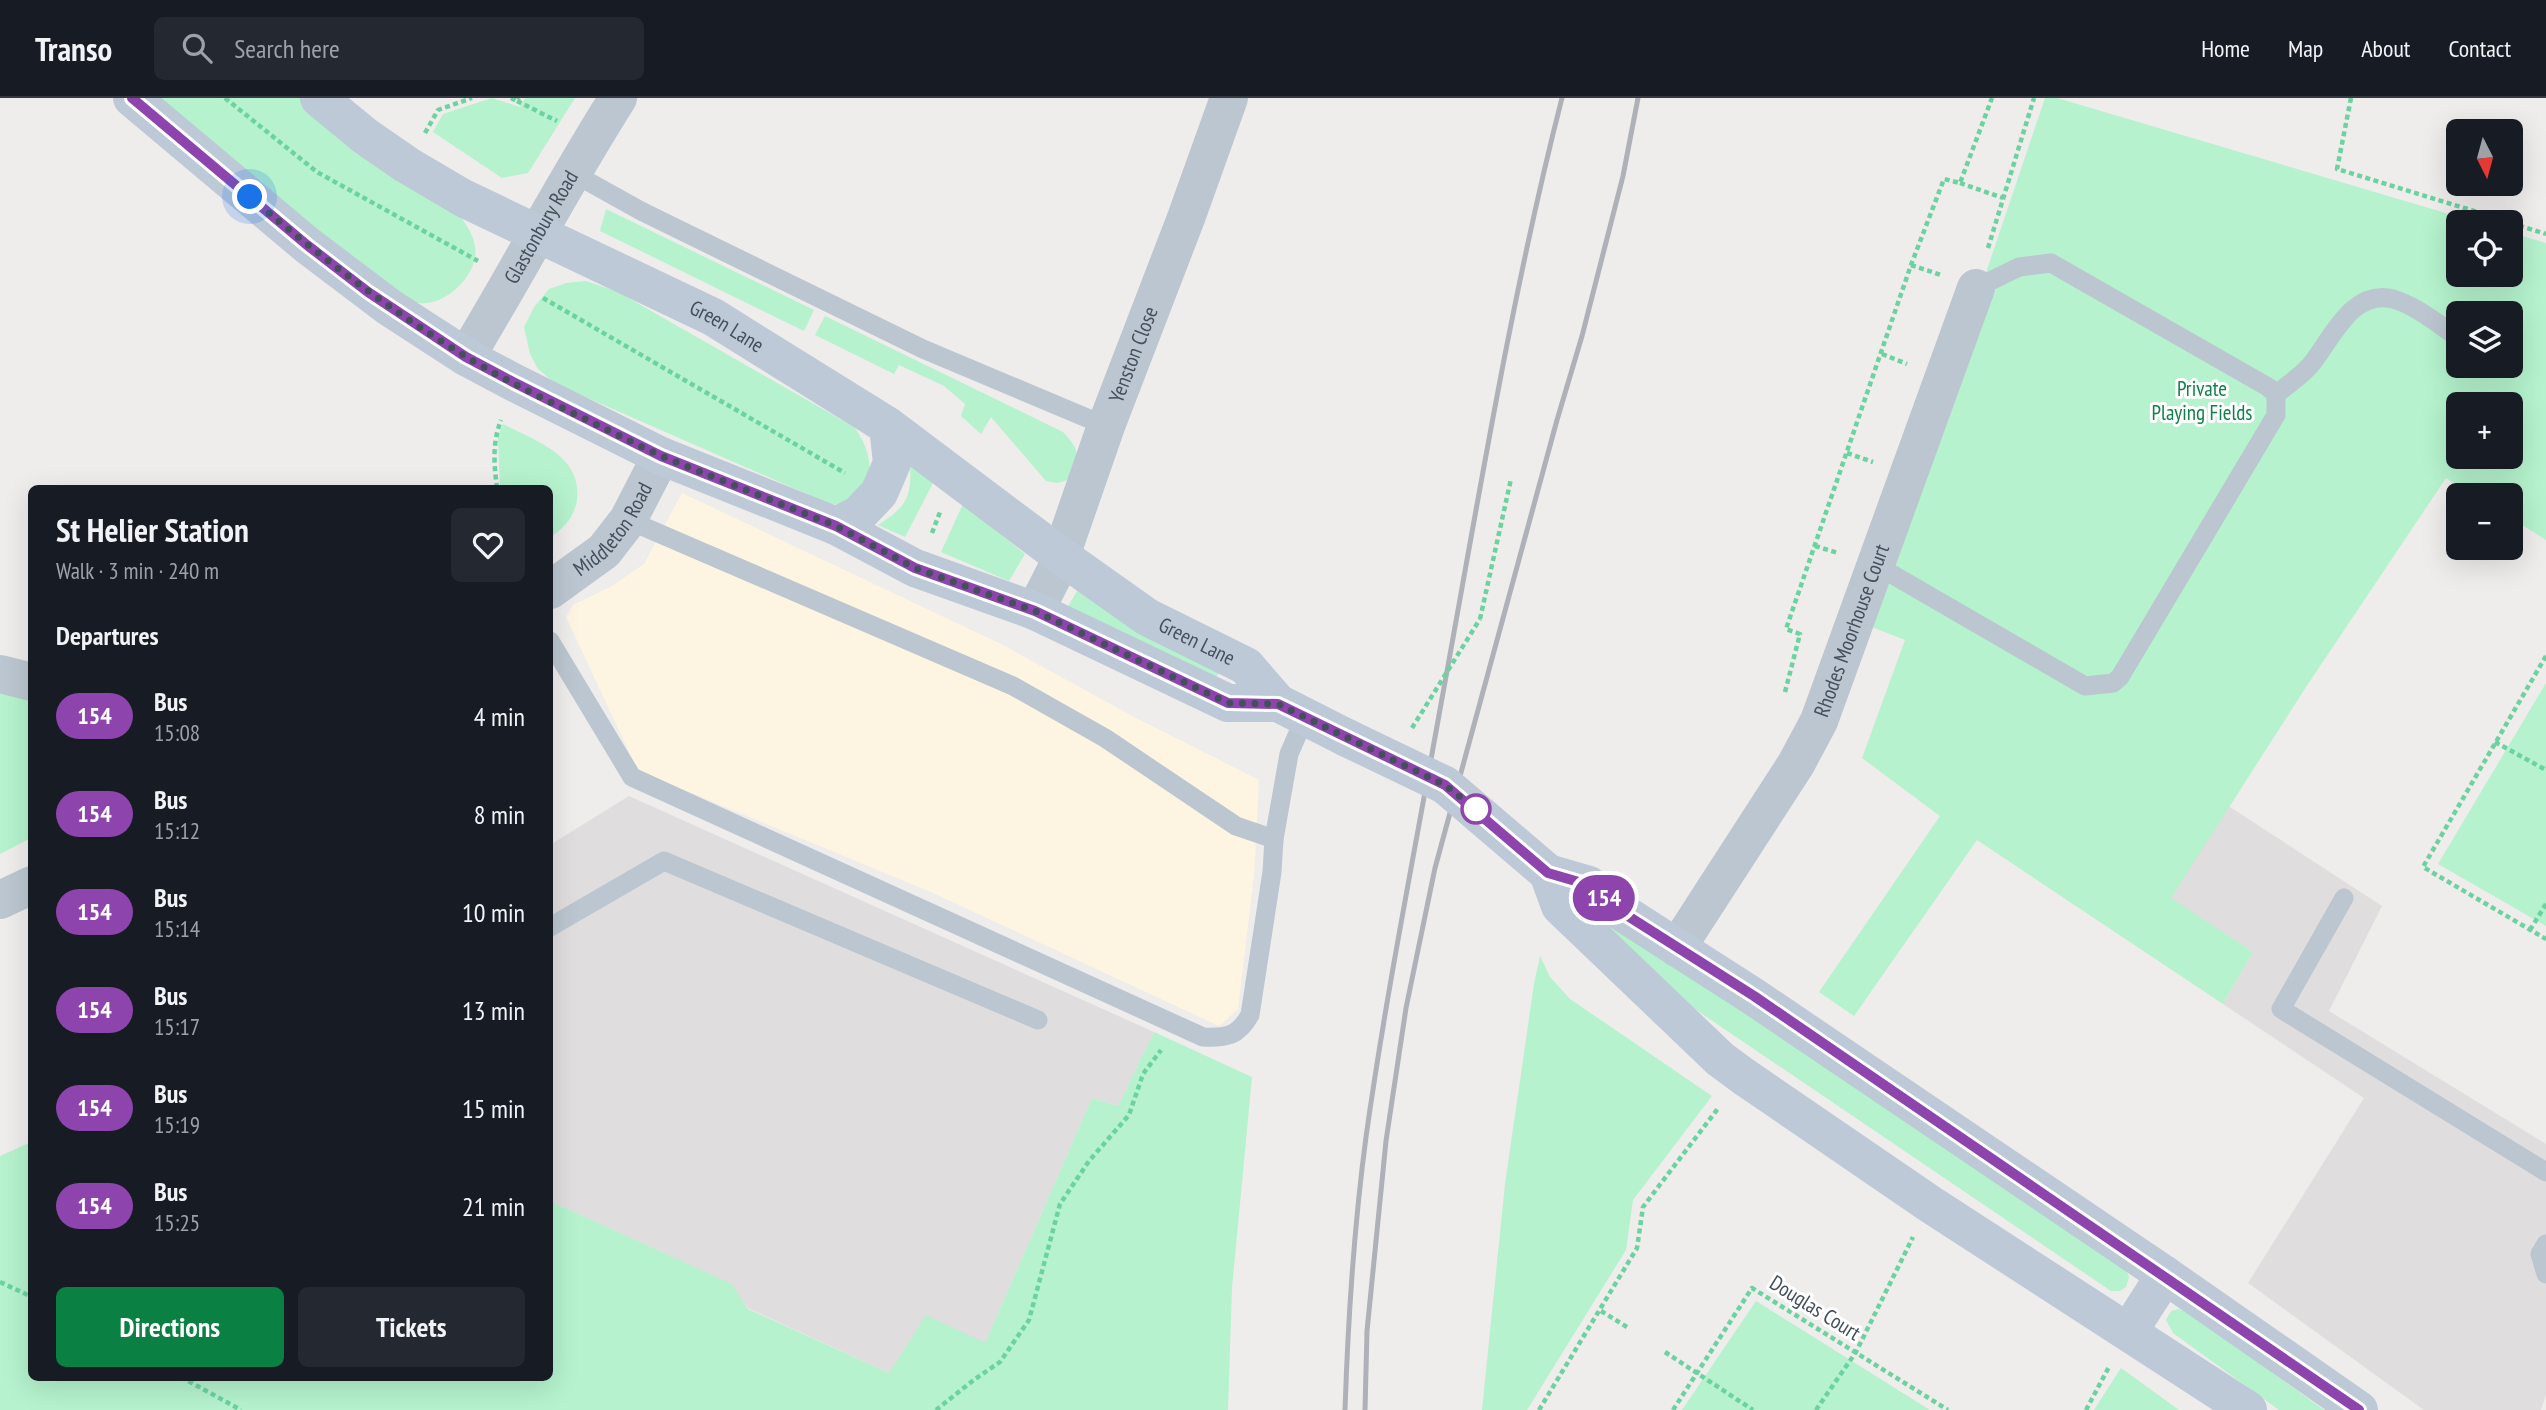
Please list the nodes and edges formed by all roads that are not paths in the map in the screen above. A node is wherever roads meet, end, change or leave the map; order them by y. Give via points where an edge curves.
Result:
1 (132, 98) edge
2 (319, 98) edge
3 (618, 98) edge
4 (1228, 98) edge
5 (571, 172) junction
6 (537, 234) junction
7 (1976, 288) joint
8 (2446, 330) edge
9 (466, 357) junction
10 (2276, 394) junction
11 (888, 426) junction
12 (1106, 426) junction
13 (661, 456) junction
14 (628, 520) junction
15 (836, 526) junction
16 (1060, 556) junction
17 (1876, 565) junction
18 (553, 588) edge
19 (1035, 611) junction
20 (553, 647) edge
21 (0, 674) edge
22 (28, 681) edge
23 (1292, 710) junction
24 (1274, 839) junction
25 (1548, 873) junction
26 (28, 886) edge
27 (2344, 898) dead end
28 (0, 900) edge
29 (553, 925) edge
30 (1677, 948) junction
31 (1038, 1020) dead end
32 (2546, 1172) edge
33 (2546, 1244) edge
34 (2546, 1274) edge
35 (2165, 1275) junction
36 (2129, 1331) junction
37 (2248, 1410) edge
38 (2359, 1410) edge

1 - 9 main road, Green Lane via 307,245
2 - 6 main road, Green Lane via 407,165
3 - 5 street, Glastonbury Road
4 - 12 street, Yenston Close
5 - 6 street, Glastonbury Road
5 - 12 lane via 923,349
6 - 9 street, Glastonbury Road
6 - 11 main road, Green Lane via 713,317
7 - 10 lane via 2019,267 2051,263
7 - 17 street, Rhodes Moorhouse Court
8 - 10 lane via 2391,299 2358,305 2312,363
9 - 13 main road, Green Lane
10 - 17 lane via 2276,415 2113,683 2085,685
11 - 15 main road via 892,463 879,493 858,515
11 - 16 main road, Green Lane
12 - 16 street, Yenston Close
13 - 14 street, Middleton Road
13 - 15 main road, Green Lane
14 - 18 street, Middleton Road via 604,551
14 - 24 lane via 1013,686 1105,738 1236,826
15 - 19 main road, Green Lane via 915,568
16 - 19 street, Yenston Close
16 - 23 main road, Green Lane via 1147,617 1246,666
17 - 30 street, Rhodes Moorhouse Court via 1819,721
19 - 23 main road, Green Lane via 1228,703
20 - 24 lane via 632,777 1203,1037 1222,1038 1242,1029 1250,1015
21 - 22 street
23 - 24 lane
23 - 25 main road, bridge via 1445,785
25 - 30 main road via 1589,885
25 - 36 main road via 1560,906 1720,1059 1930,1204
26 - 28 street
27 - 32 lane via 2281,1009
29 - 31 lane via 664,861
30 - 35 main road
33 - 34 lane via 2540,1254
35 - 36 main road
35 - 38 main road
36 - 37 main road

